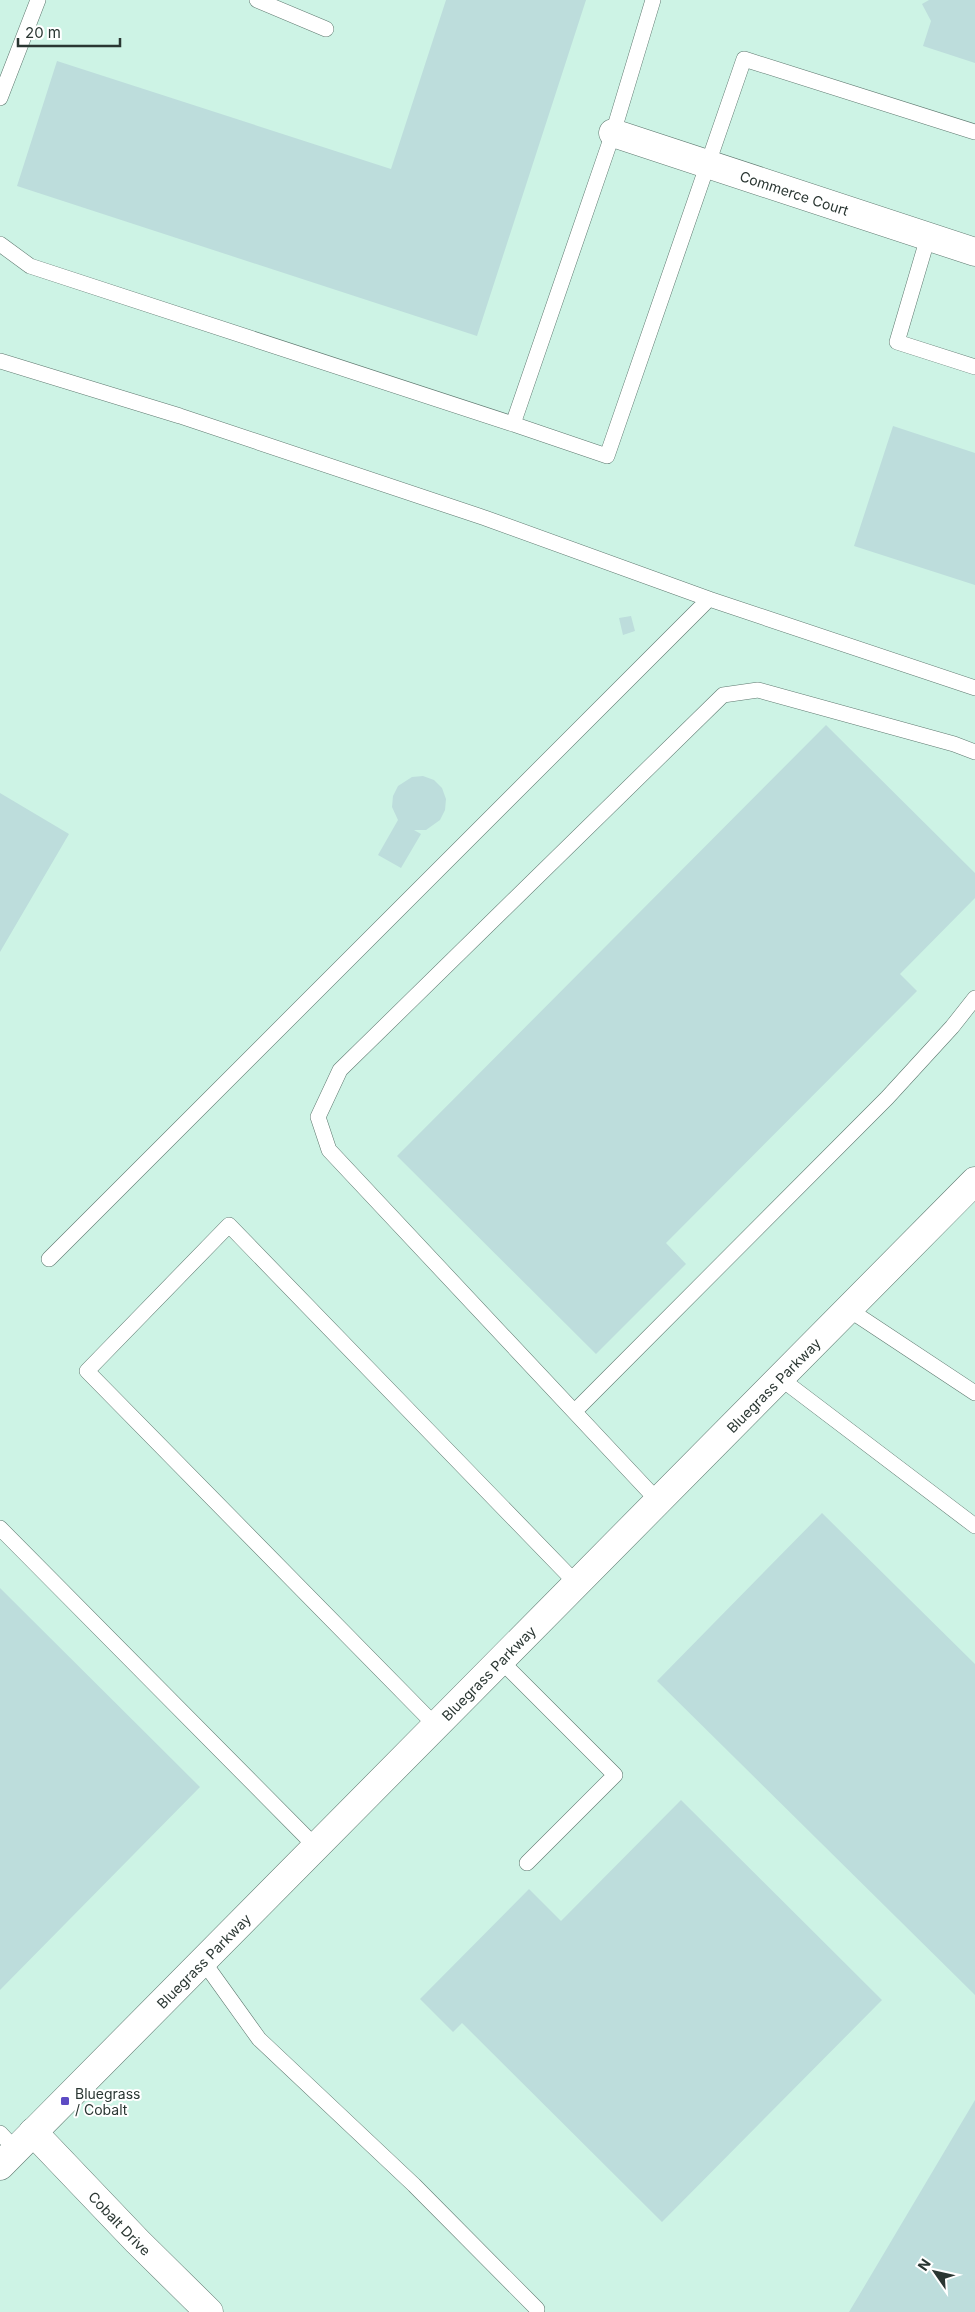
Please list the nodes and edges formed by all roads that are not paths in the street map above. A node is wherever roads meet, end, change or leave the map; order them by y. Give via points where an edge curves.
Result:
1 (38, 0) edge
2 (257, 0) edge
3 (653, 0) edge
4 (326, 29) dead end
5 (0, 98) edge
6 (975, 132) edge
7 (614, 134) junction
8 (707, 164) junction
9 (928, 237) junction
10 (0, 244) edge
11 (975, 252) edge
12 (0, 361) edge
13 (975, 367) edge
14 (513, 424) junction
15 (709, 599) junction
16 (975, 688) edge
17 (975, 752) edge
18 (975, 998) edge
19 (975, 1180) edge
20 (49, 1259) dead end
21 (848, 1309) junction
22 (780, 1378) junction
23 (975, 1393) edge
24 (575, 1411) junction
25 (658, 1501) junction
26 (975, 1526) edge
27 (0, 1528) edge
28 (577, 1584) junction
29 (501, 1661) junction
30 (436, 1726) junction
31 (316, 1847) junction
32 (527, 1863) dead end
33 (204, 1961) junction
34 (12, 2145) edge
35 (537, 2309) dead end
36 (209, 2312) edge

1 - 5 lane
2 - 4 lane
3 - 7 lane
6 - 8 lane via 744,59
7 - 8 street, Commerce Court
7 - 14 lane
8 - 9 street, Commerce Court
8 - 14 lane via 607,456
9 - 11 street, Commerce Court
9 - 13 lane via 897,342
10 - 14 lane via 30,266
12 - 15 lane via 466,512
15 - 16 lane
15 - 20 lane
17 - 24 lane via 758,690 723,695 340,1070 318,1117 329,1150
18 - 24 lane via 887,1098
19 - 21 street, Bluegrass Parkway
21 - 22 street, Bluegrass Parkway
21 - 23 lane
22 - 25 street, Bluegrass Parkway
22 - 26 lane
24 - 25 lane
25 - 28 street, Bluegrass Parkway
27 - 31 lane
28 - 29 street, Bluegrass Parkway
28 - 30 lane via 229,1226 87,1371
29 - 30 street, Bluegrass Parkway
29 - 32 lane via 615,1775
30 - 31 street, Bluegrass Parkway
31 - 33 street, Bluegrass Parkway
33 - 34 street, Bluegrass Parkway
33 - 35 lane via 259,2039 414,2185
34 - 36 street, Cobalt Drive via 137,2241

